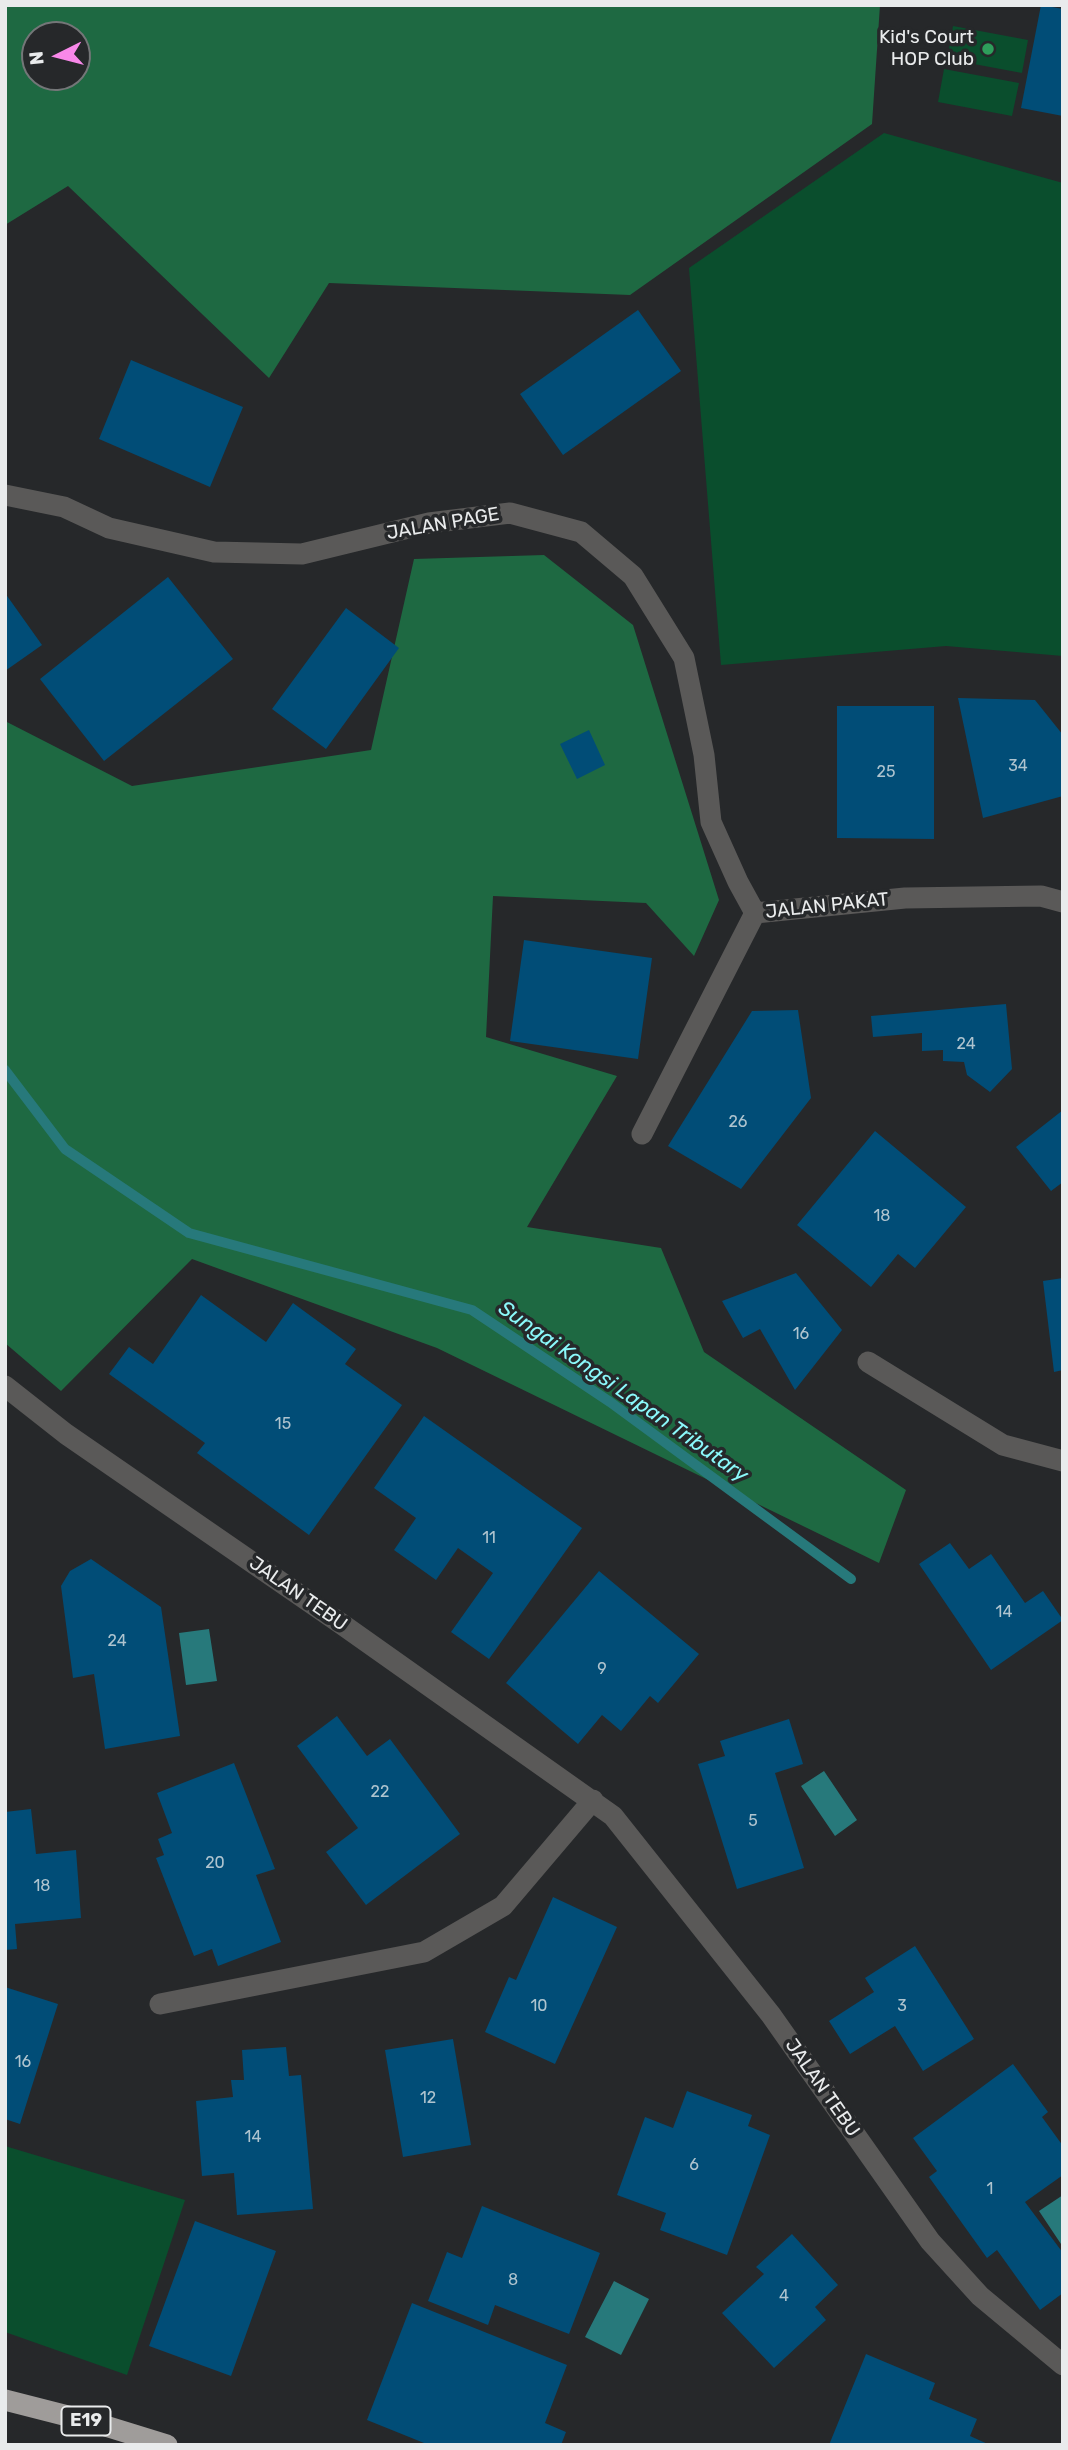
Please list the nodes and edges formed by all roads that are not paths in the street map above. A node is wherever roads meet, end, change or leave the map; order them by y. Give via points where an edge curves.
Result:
1 (5, 495) edge
2 (1063, 902) edge
3 (755, 914) junction
4 (642, 1134) dead end
5 (868, 1362) dead end
6 (5, 1386) edge
7 (1063, 1461) edge
8 (593, 1800) junction
9 (160, 2004) dead end
10 (1063, 2365) edge
11 (5, 2400) edge
12 (167, 2445) edge

1 - 3 street, JALAN PAGE via 64,507 109,528 214,552 302,554 429,523 510,513 581,532 633,576 684,657 704,755 711,822
2 - 3 street, JALAN PAKAT via 1041,896 905,898
3 - 4 street, JALAN PAKAT
5 - 7 street via 1003,1445
6 - 8 street, JALAN TEBU via 66,1434
8 - 9 street via 503,1906 424,1952
8 - 10 street, JALAN TEBU via 612,1816 771,2015 930,2241 979,2296
11 - 12 highway, E19

